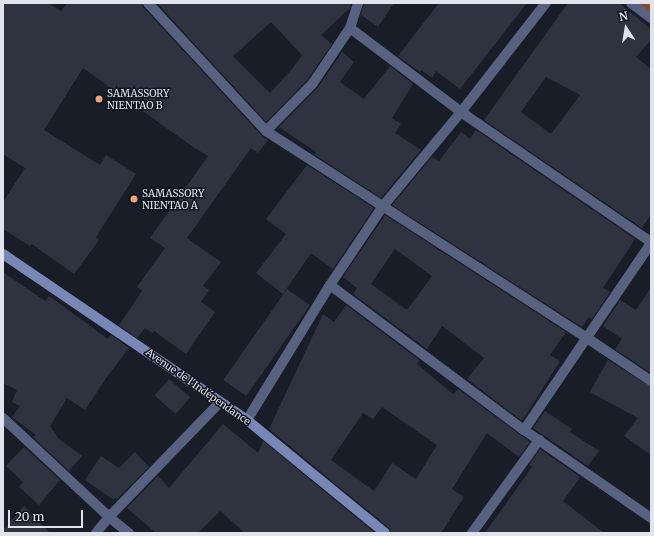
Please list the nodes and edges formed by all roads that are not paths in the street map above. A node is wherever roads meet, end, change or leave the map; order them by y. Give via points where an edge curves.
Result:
1 (148, 3) edge
2 (358, 3) edge
3 (546, 3) edge
4 (631, 3) edge
5 (651, 18) edge
6 (350, 28) junction
7 (461, 112) junction
8 (266, 131) junction
9 (383, 206) junction
10 (651, 242) edge
11 (3, 254) edge
12 (330, 285) junction
13 (587, 338) junction
14 (651, 381) edge
15 (220, 402) junction
16 (3, 418) edge
17 (247, 420) junction
18 (524, 430) junction
19 (539, 440) junction
20 (109, 517) junction
21 (651, 518) edge
22 (96, 533) edge
23 (129, 533) edge
24 (385, 533) edge
25 (472, 533) edge

1 - 8 street
2 - 6 street
3 - 7 street
4 - 5 street
6 - 7 street
6 - 8 street via 313,83
7 - 9 street
7 - 10 street
8 - 9 street
9 - 12 street
9 - 13 street
10 - 13 street
11 - 15 main road, Avenue de l'Indépendance
12 - 17 street
12 - 18 street
13 - 14 street
13 - 18 street
15 - 17 main road, Avenue de l'Indépendance
15 - 20 street
16 - 20 street
17 - 24 main road, Avenue de l'Indépendance
18 - 19 street
19 - 21 street
19 - 25 street
20 - 22 street
20 - 23 street

